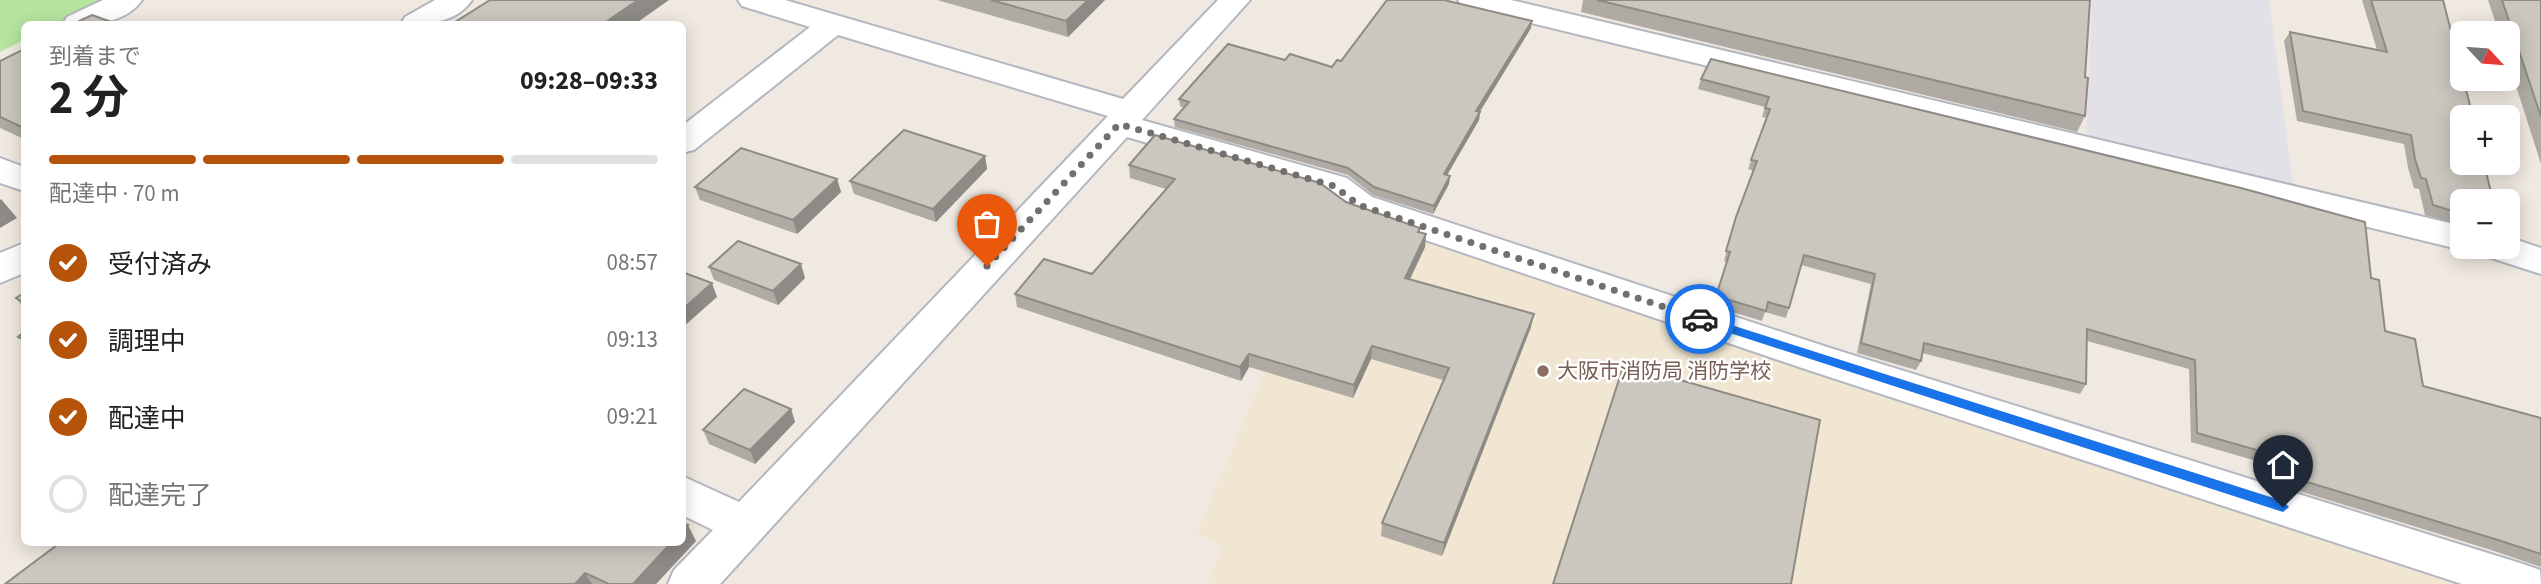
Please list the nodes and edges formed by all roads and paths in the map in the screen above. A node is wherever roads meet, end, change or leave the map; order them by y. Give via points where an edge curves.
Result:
1 (127, 0) edge
2 (457, 0) edge
3 (753, 0) edge
4 (1235, 0) edge
5 (1473, 0) edge
6 (85, 21) edge
7 (421, 21) edge
8 (832, 25) junction
9 (1124, 118) junction
10 (686, 140) edge
11 (0, 169) edge
12 (21, 179) edge
13 (2450, 235) edge
14 (2520, 254) edge
15 (21, 258) edge
16 (2541, 261) edge
17 (0, 270) edge
18 (686, 496) edge
19 (746, 526) junction
20 (691, 584) edge
21 (2524, 584) edge

1 - 6 street
2 - 7 street
3 - 8 street
4 - 9 street
5 - 13 street
8 - 9 street
8 - 10 street
9 - 19 street
9 - 21 street via 1334,186 1359,205 1568,275
11 - 12 street
14 - 16 street
15 - 17 street
18 - 19 street
19 - 20 street

